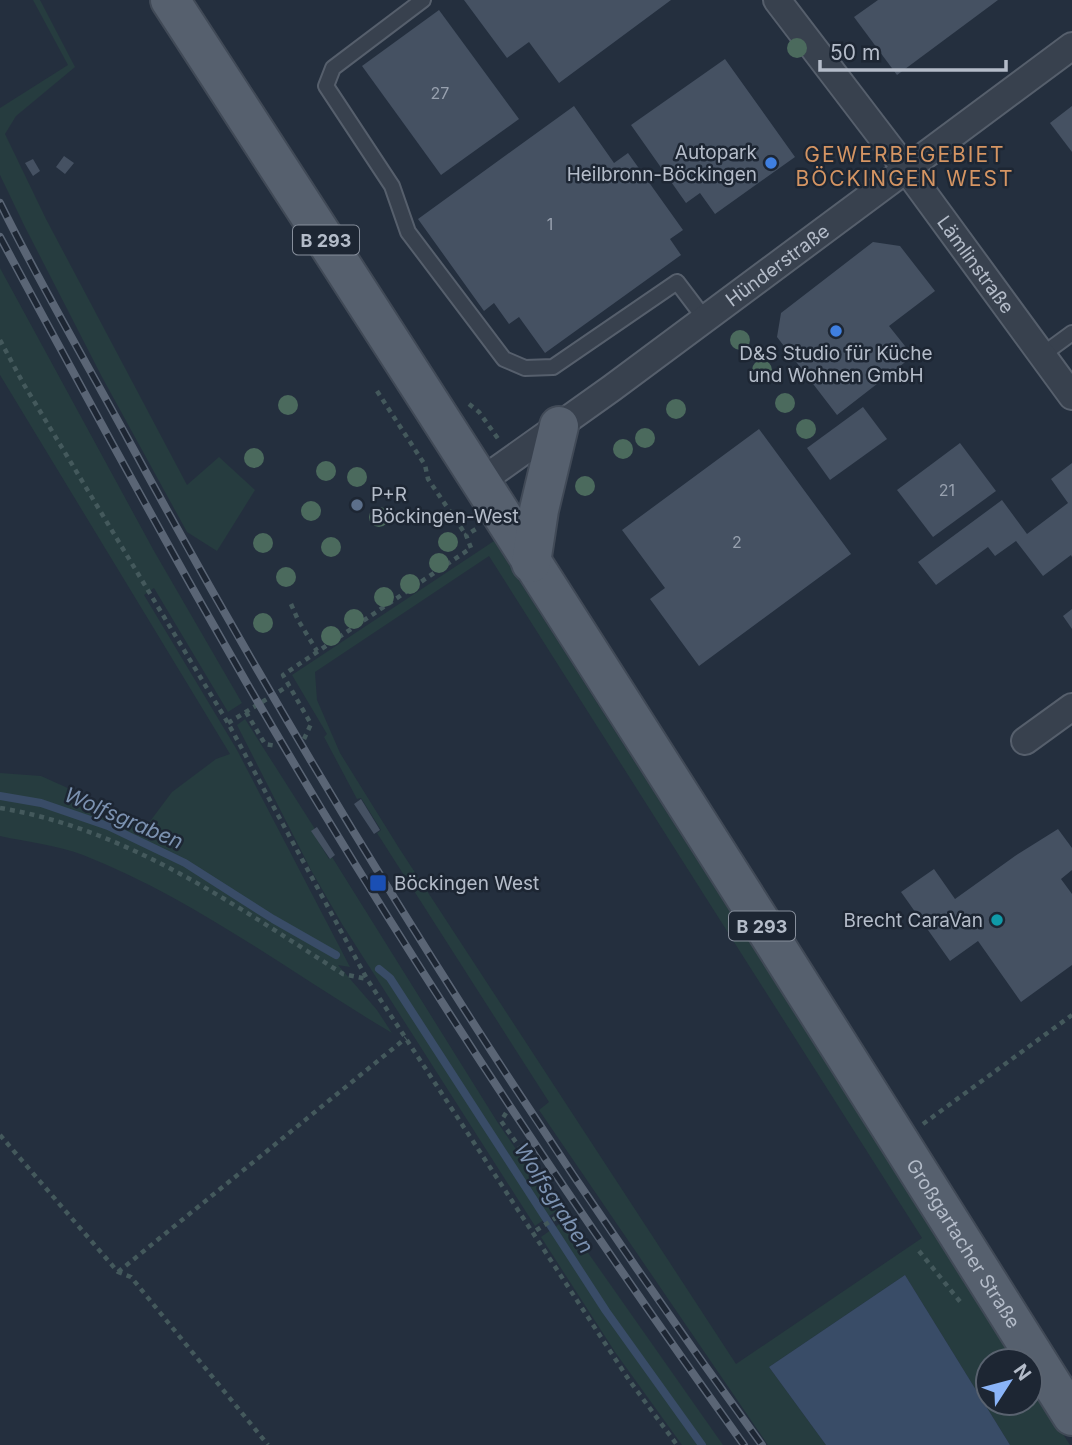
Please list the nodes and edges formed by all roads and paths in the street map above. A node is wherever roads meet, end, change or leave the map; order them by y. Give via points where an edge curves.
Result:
1 (170, 0) edge
2 (423, 0) edge
3 (777, 0) edge
4 (1072, 46) edge
5 (906, 169) junction
6 (705, 319) junction
7 (1072, 333) edge
8 (0, 340) edge
9 (1042, 355) junction
10 (377, 391) dead end
11 (1072, 397) edge
12 (559, 426) junction
13 (480, 482) junction
14 (466, 535) dead end
15 (471, 548) dead end
16 (531, 564) junction
17 (291, 604) dead end
18 (317, 651) junction
19 (288, 686) junction
20 (1072, 707) edge
21 (246, 712) junction
22 (228, 723) junction
23 (304, 739) dead end
24 (1025, 741) dead end
25 (276, 746) dead end
26 (0, 808) edge
27 (367, 979) junction
28 (1072, 1014) edge
29 (406, 1038) junction
30 (506, 1113) dead end
31 (0, 1135) edge
32 (900, 1142) junction
33 (532, 1233) junction
34 (118, 1272) junction
35 (1072, 1416) edge
36 (268, 1445) edge
37 (677, 1445) edge

1 - 13 main road, B 293
2 - 6 lane via 333,68 326,86 392,186 408,232 504,359 525,368 553,367 677,282
3 - 5 street, Lämlinstraße
4 - 5 street, Hünderstraße
5 - 6 street, Hünderstraße
5 - 9 street, Lämlinstraße
6 - 12 street, Hünderstraße
7 - 9 lane
8 - 22 path
9 - 11 street, Lämlinstraße
10 - 14 path
12 - 13 street, Hünderstraße
12 - 16 main road
13 - 16 main road, B 293
15 - 18 path
16 - 32 main road, B 293
17 - 18 path
18 - 19 path via 283,675
19 - 21 path
19 - 23 path via 311,724
20 - 24 street
21 - 22 path
21 - 25 path via 265,744
22 - 27 path
26 - 27 path via 104,837 174,869 343,974
27 - 29 path
28 - 32 path
29 - 33 path
29 - 34 path
30 - 33 path via 501,1121 565,1212
31 - 34 path
32 - 35 main road, Großgartacher Straße / B 293
33 - 37 path
34 - 36 path via 131,1277

